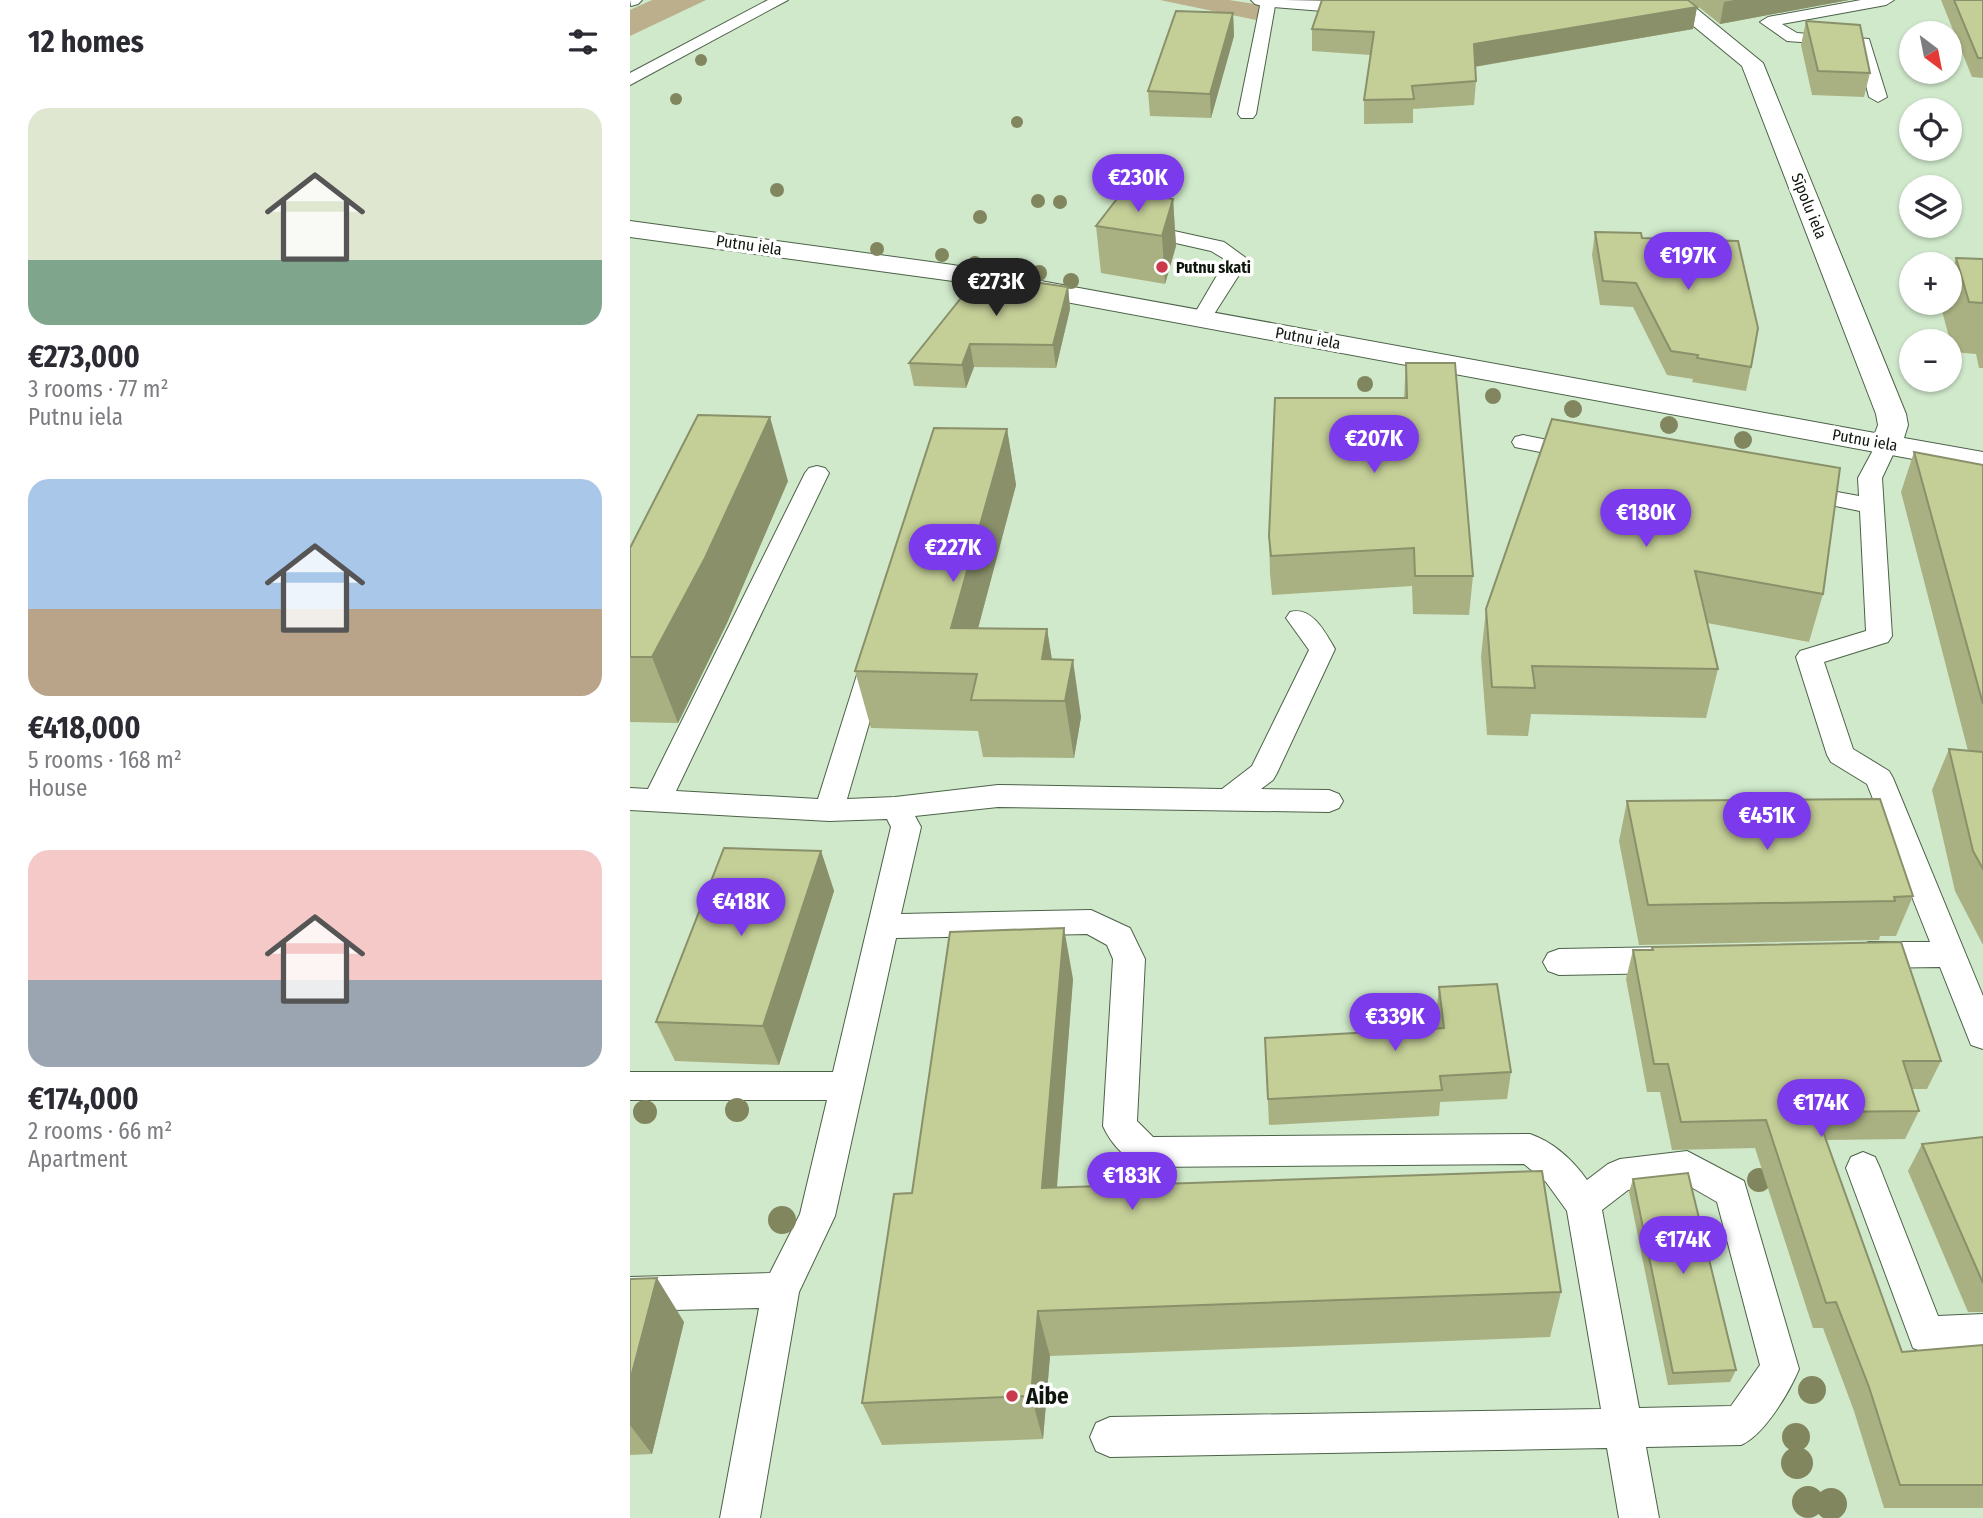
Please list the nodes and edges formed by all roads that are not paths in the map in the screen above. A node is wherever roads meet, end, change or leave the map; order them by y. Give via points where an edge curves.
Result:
1 (780, 0) edge
2 (1262, 0) edge
3 (1673, 0) edge
4 (1886, 0) edge
5 (1269, 1) edge
6 (1393, 10) edge
7 (630, 80) edge
8 (1878, 97) dead end
9 (1247, 114) dead end
10 (630, 229) edge
11 (1165, 235) edge
12 (1202, 318) junction
13 (1523, 442) dead end
14 (1887, 444) junction
15 (1604, 457) edge
16 (1983, 462) edge
17 (817, 473) dead end
18 (1778, 489) edge
19 (1872, 506) junction
20 (1299, 618) dead end
21 (879, 645) edge
22 (644, 799) edge
23 (1227, 800) junction
24 (1329, 801) dead end
25 (894, 808) junction
26 (829, 810) junction
27 (885, 926) junction
28 (1950, 954) junction
29 (1838, 956) edge
30 (1699, 959) edge
31 (1559, 962) dead end
32 (1983, 1035) edge
33 (630, 1086) edge
34 (847, 1086) junction
35 (1863, 1168) dead end
36 (1583, 1203) junction
37 (781, 1290) junction
38 (630, 1294) edge
39 (1983, 1332) edge
40 (1625, 1428) junction
41 (1110, 1437) dead end
42 (740, 1518) edge
43 (1639, 1518) edge

1 - 7 lane
2 - 5 street
3 - 14 street, Sīpolu iela via 1752,63 1891,414 1894,425
4 - 8 lane via 1768,22 1793,38 1863,42
5 - 6 street
5 - 9 lane
10 - 12 street, Putnu iela via 953,272
11 - 12 lane via 1217,246 1236,258
12 - 14 street, Putnu iela
13 - 15 lane
14 - 16 street, Putnu iela
14 - 19 lane via 1870,478
17 - 22 lane
18 - 19 lane
19 - 28 lane via 1879,636 1809,657 1841,755 1879,778
20 - 23 lane via 1322,649 1263,773
21 - 26 lane
22 - 26 lane
23 - 24 lane
23 - 25 lane via 998,796
25 - 26 lane
25 - 27 lane via 906,827
27 - 34 lane
27 - 36 lane via 1091,922 1119,937 1129,958 1120,1126 1145,1152 1530,1149 1556,1166
28 - 29 lane
28 - 32 lane
30 - 31 lane
33 - 34 lane
34 - 37 lane via 817,1216
35 - 39 lane via 1926,1335
36 - 40 lane
36 - 40 lane via 1620,1175 1687,1167 1732,1192 1780,1369 1741,1425
37 - 38 lane
37 - 42 lane
40 - 41 lane
40 - 43 lane

